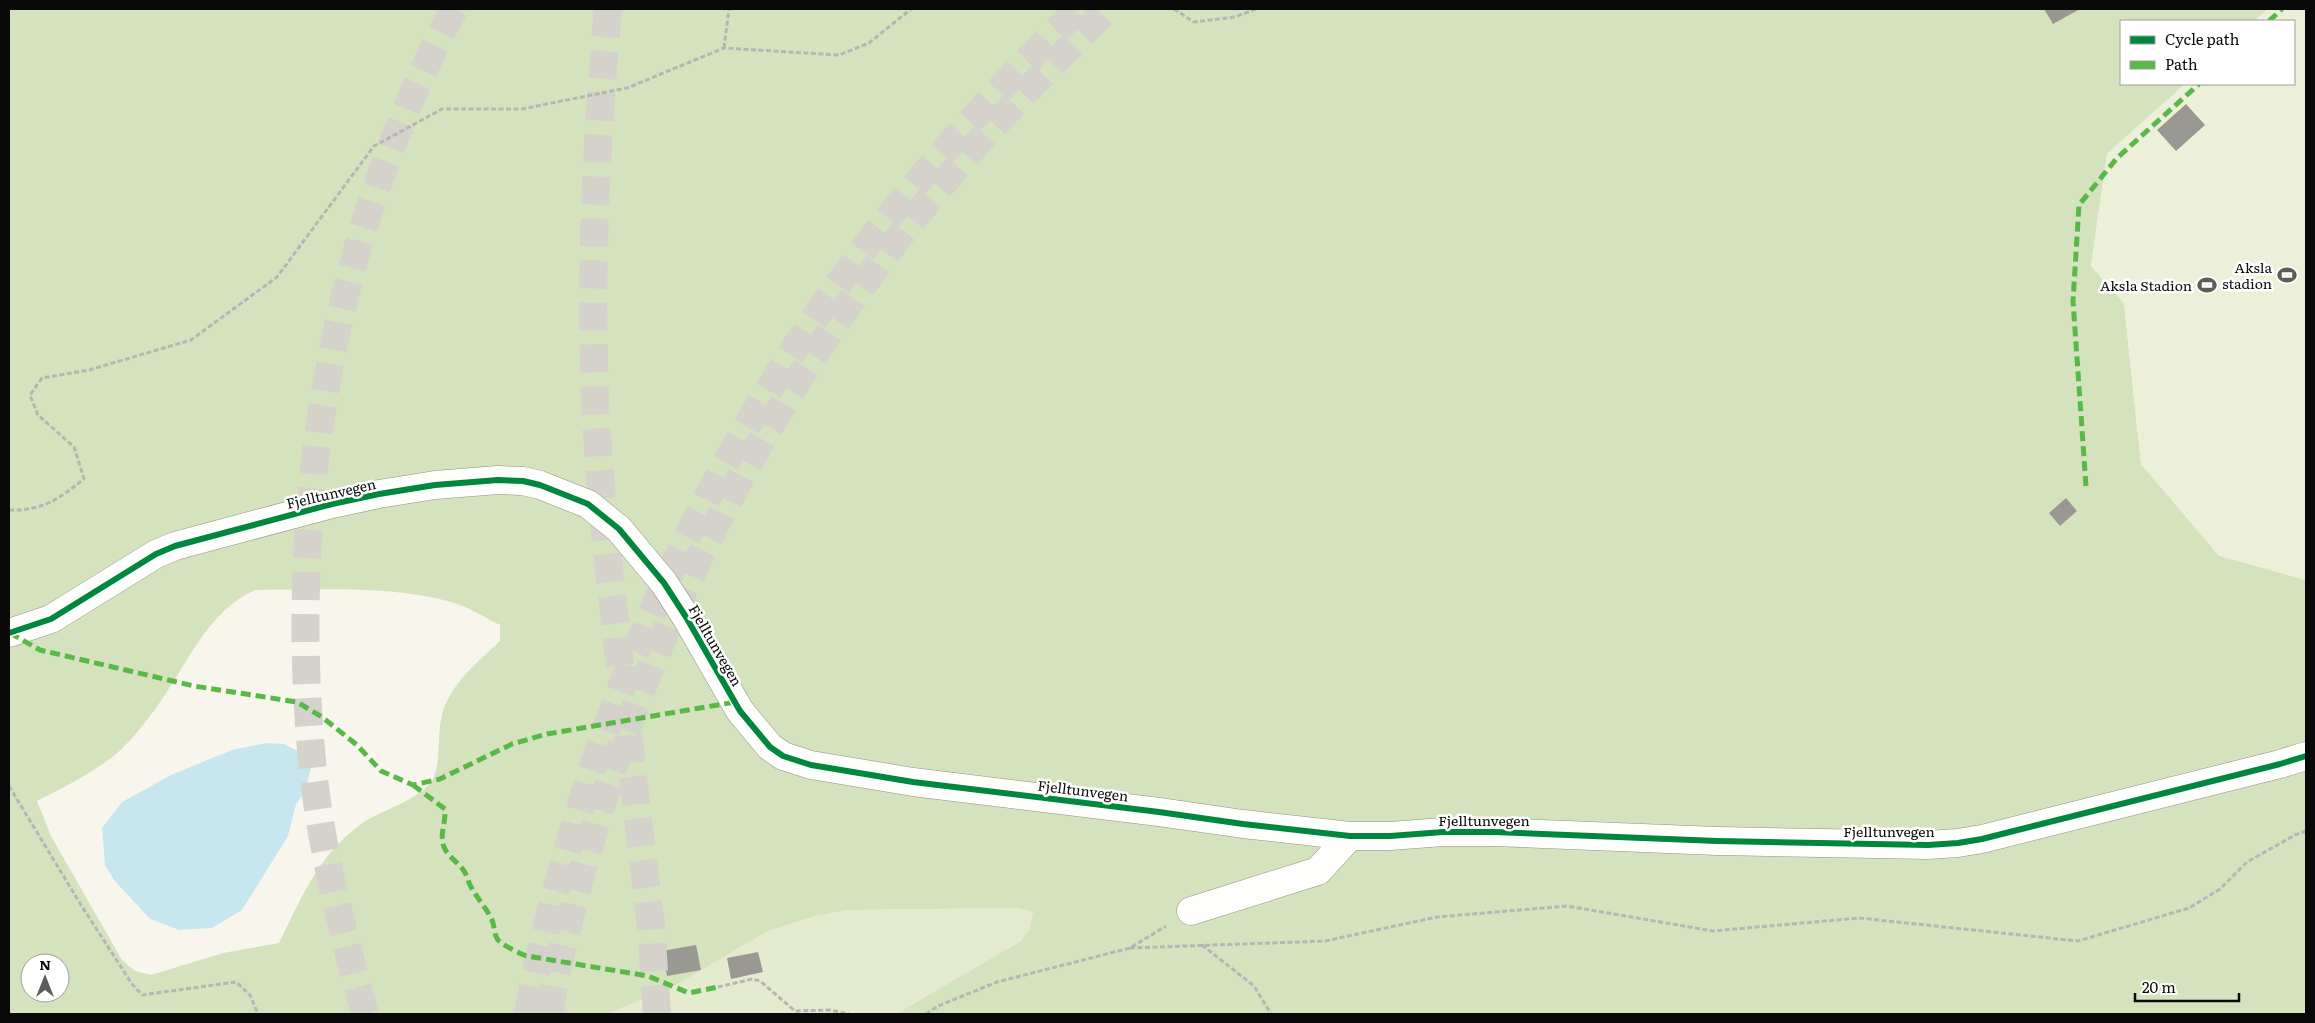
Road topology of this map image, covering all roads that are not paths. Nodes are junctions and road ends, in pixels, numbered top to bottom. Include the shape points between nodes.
1 (9, 633) edge
2 (2306, 756) edge
3 (1350, 836) junction
4 (1191, 911) road end

1 - 3 street, Fjelltunvegen via 51,619 156,554 193,540 379,494 435,485 523,481 588,504 619,529 686,616 740,711 760,737 783,756 811,765 913,782
2 - 3 street, Fjelltunvegen via 1958,843 1727,841 1521,832
3 - 4 street via 1318,871

